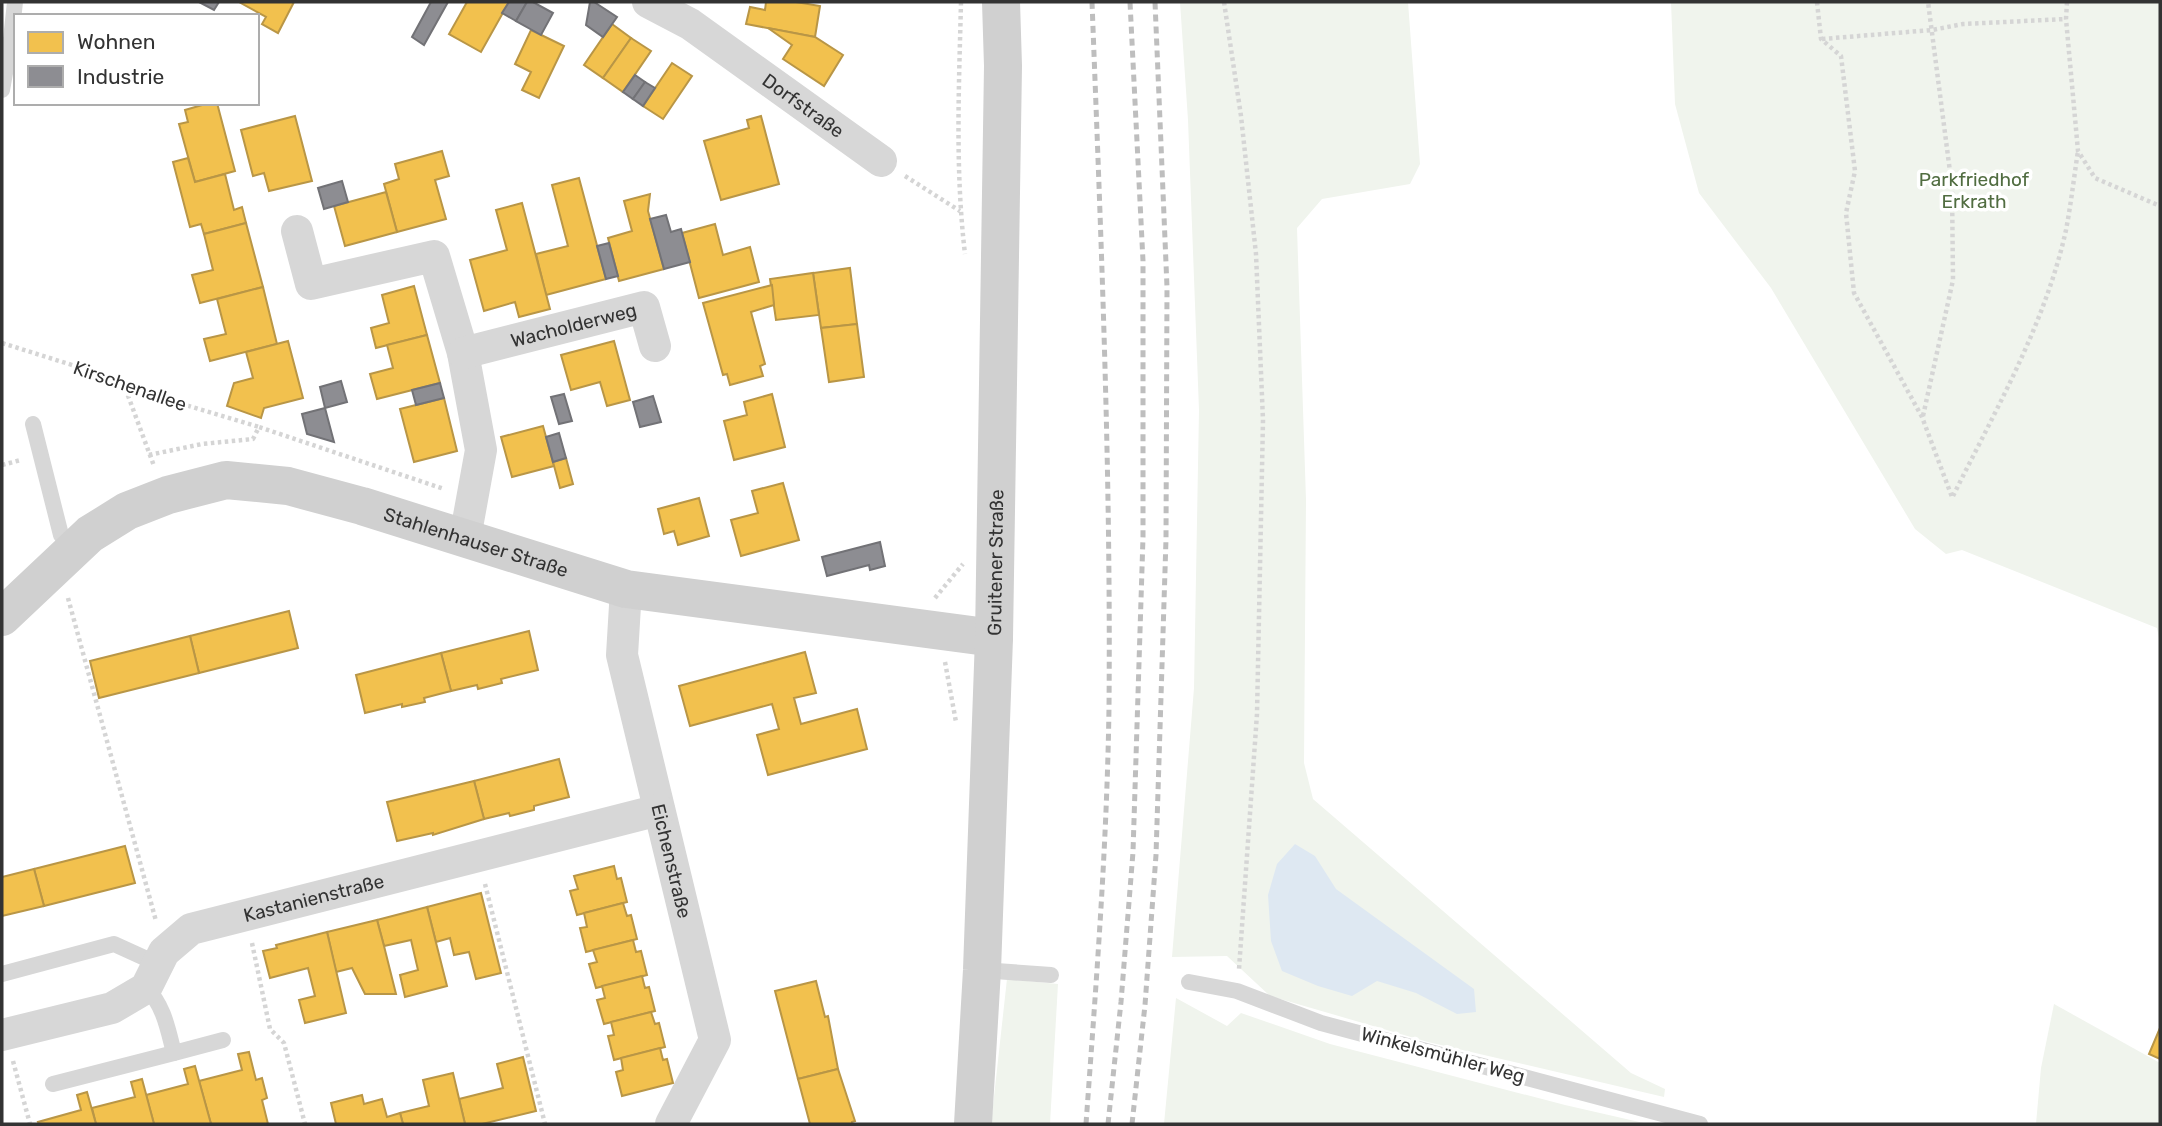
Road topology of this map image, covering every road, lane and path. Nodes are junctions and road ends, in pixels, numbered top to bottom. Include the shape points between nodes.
1 (15, 2) edge
2 (648, 2) edge
3 (961, 2) edge
4 (1001, 2) edge
5 (1224, 2) edge
6 (1817, 2) edge
7 (1928, 2) edge
8 (2067, 2) edge
9 (693, 13) edge
10 (2066, 19) junction
11 (1932, 30) junction
12 (1821, 39) junction
13 (2, 90) edge
14 (2078, 151) junction
15 (881, 161) joint
16 (2160, 206) edge
17 (960, 211) junction
18 (297, 231) dead end
19 (966, 267) dead end
20 (2, 343) edge
21 (655, 346) dead end
22 (463, 353) junction
23 (123, 381) junction
24 (1922, 417) junction
25 (33, 424) dead end
26 (259, 427) dead end
27 (149, 455) dead end
28 (465, 538) junction
29 (970, 555) dead end
30 (62, 560) junction
31 (626, 589) junction
32 (2, 617) edge
33 (939, 633) junction
34 (994, 638) junction
35 (957, 725) dead end
36 (659, 810) junction
37 (478, 856) junction
38 (246, 914) junction
39 (156, 968) junction
40 (982, 970) junction
41 (2, 974) edge
42 (1051, 975) dead end
43 (1189, 982) dead end
44 (1237, 991) junction
45 (4, 1034) edge
46 (223, 1040) dead end
47 (174, 1053) junction
48 (52, 1084) dead end
49 (663, 1122) edge
50 (30, 1124) edge
51 (305, 1124) edge
52 (545, 1124) edge
53 (973, 1124) edge
54 (1700, 1124) edge

1 - 13 lane
2 - 9 street, Dorfstraße
3 - 17 path
4 - 34 main road, Gruitener Straße
5 - 44 path via 1256,254 1263,420 1257,714
6 - 12 path
7 - 11 path
8 - 10 path
9 - 15 street, Dorfstraße
10 - 11 path
10 - 14 path
11 - 12 path
11 - 24 path via 1952,187 1954,280
12 - 24 path via 1841,56 1855,171 1846,213 1854,293
14 - 16 path via 2095,178
14 - 24 path via 2066,231 2029,341 1952,497
15 - 17 path
17 - 19 path
18 - 22 street via 311,284 434,256
20 - 23 path, Kirschenallee
21 - 22 street, Wacholderweg via 644,307
22 - 28 street via 481,450
23 - 26 path, Kirschenallee
23 - 27 path
25 - 30 lane via 61,535
28 - 30 main road, Stahlenhauser Straße via 288,486 226,480 127,511 90,534
28 - 31 main road, Stahlenhauser Straße
29 - 33 path via 935,598
30 - 32 main road, Stahlenhauser Straße
30 - 39 path via 63,581
31 - 33 main road, Stahlenhauser Straße
31 - 36 street, Eichenstraße via 622,655
33 - 34 main road, Stahlenhauser Straße
33 - 35 path
34 - 40 main road, Gruitener Straße
36 - 37 street, Kastanienstraße
36 - 49 street, Eichenstraße via 715,1040
37 - 38 street, Kastanienstraße
37 - 52 path
38 - 39 street, Kastanienstraße via 191,929
38 - 51 path via 270,1029 284,1043
39 - 41 lane via 114,944
39 - 45 street, Kastanienstraße via 112,1008
39 - 47 lane via 156,998
40 - 42 lane
40 - 53 main road, Gruitener Straße
43 - 44 lane, Winkelsmühler Weg
44 - 54 lane, Winkelsmühler Weg via 1321,1023
45 - 50 path
46 - 47 lane
47 - 48 lane

